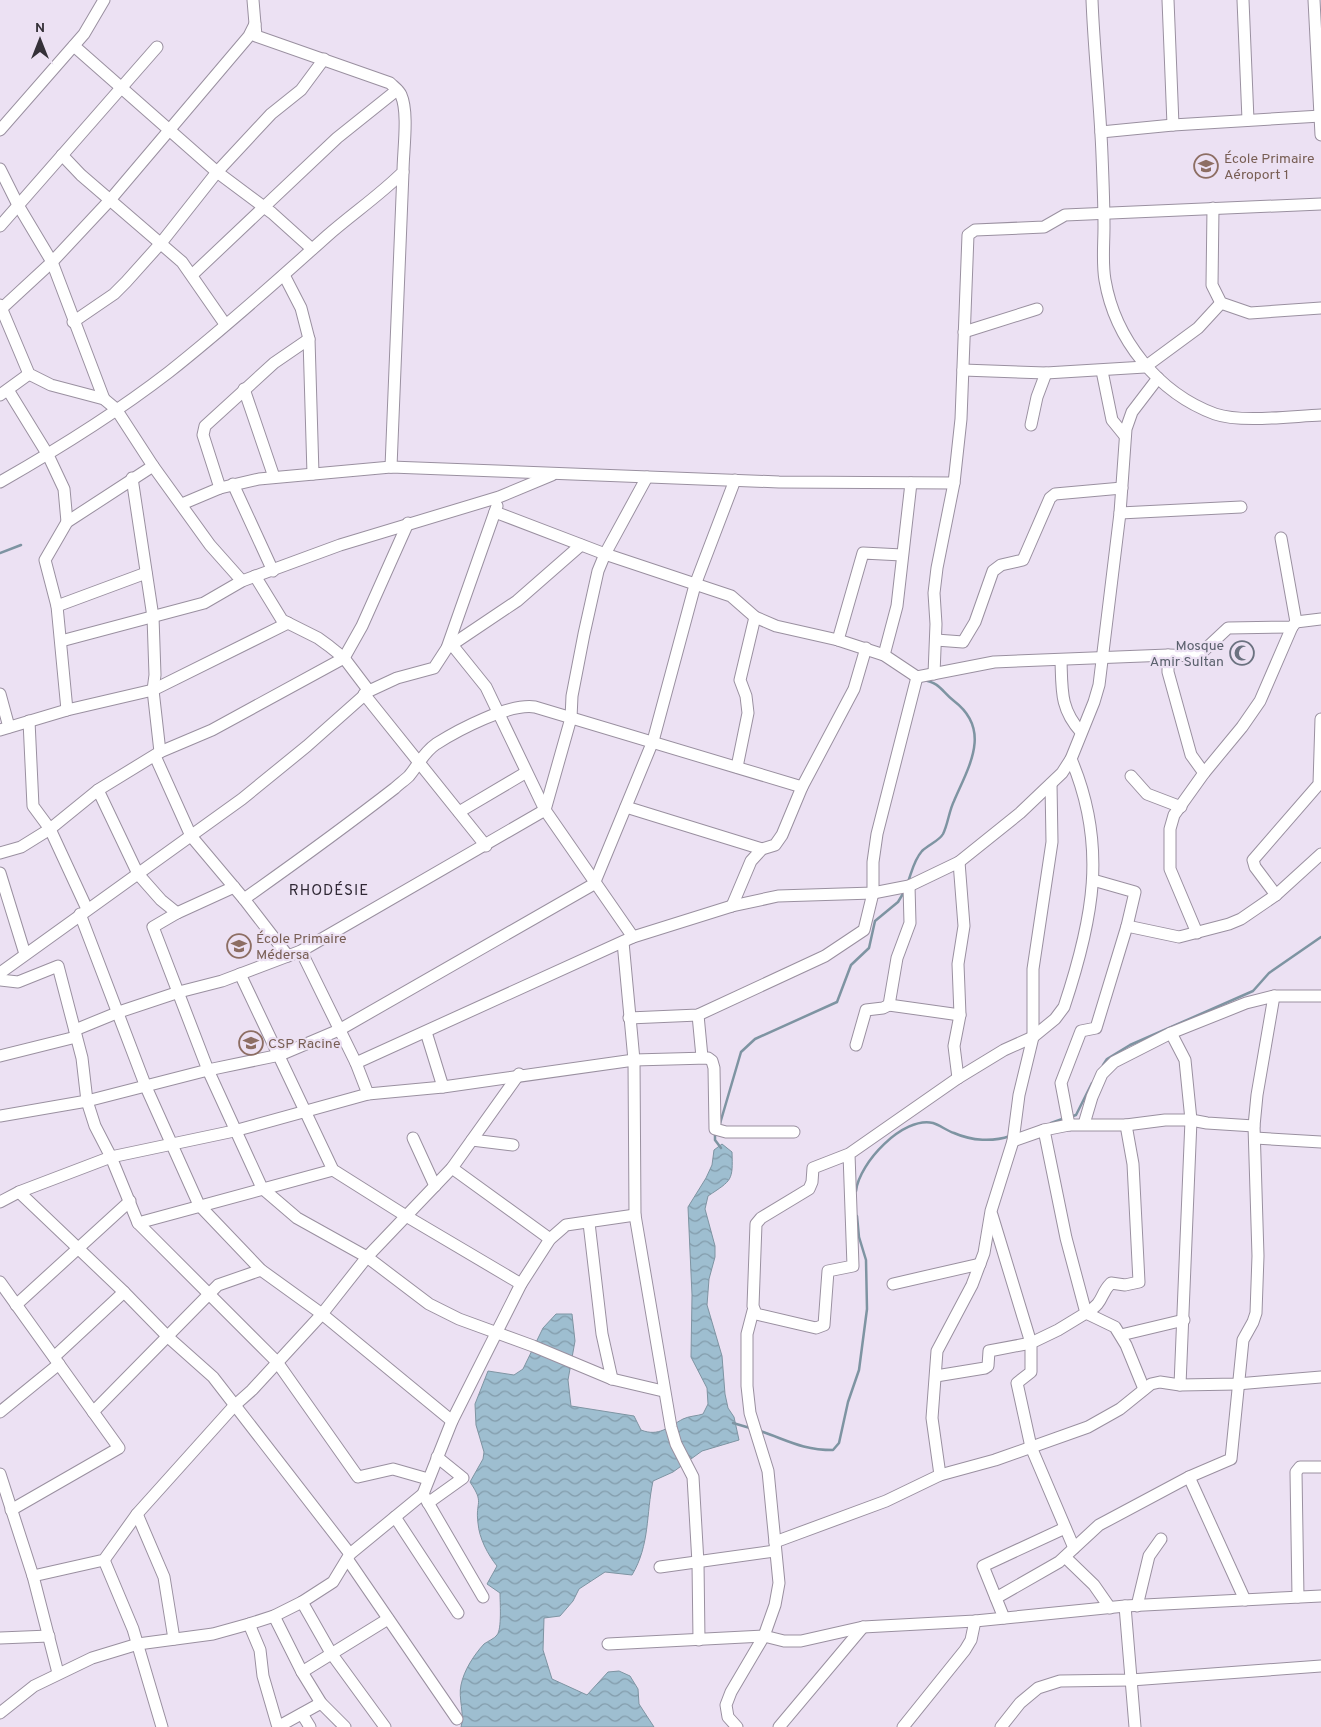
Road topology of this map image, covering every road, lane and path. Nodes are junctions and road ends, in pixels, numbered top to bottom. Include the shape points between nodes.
1 (104, 0) edge
2 (253, 0) edge
3 (1092, 0) edge
4 (1168, 0) edge
5 (1242, 0) edge
6 (1314, 0) edge
7 (255, 24) junction
8 (74, 46) junction
9 (157, 46) dead end
10 (324, 59) junction
11 (121, 88) junction
12 (397, 90) junction
13 (1321, 116) edge
14 (1248, 120) junction
15 (1173, 125) junction
16 (0, 130) edge
17 (170, 131) junction
18 (1101, 132) junction
19 (1321, 135) edge
20 (62, 155) junction
21 (0, 169) edge
22 (217, 172) junction
23 (403, 172) junction
24 (110, 200) junction
25 (1321, 204) edge
26 (18, 205) junction
27 (262, 207) junction
28 (1213, 208) junction
29 (1104, 213) junction
30 (0, 226) edge
31 (161, 243) junction
32 (312, 249) junction
33 (52, 262) junction
34 (192, 275) junction
35 (284, 275) junction
36 (1221, 303) junction
37 (1, 308) edge
38 (1321, 308) edge
39 (1037, 309) dead end
40 (74, 322) junction
41 (225, 324) junction
42 (964, 332) junction
43 (309, 339) junction
44 (1145, 367) junction
45 (963, 370) junction
46 (1102, 370) junction
47 (1046, 373) junction
48 (29, 374) junction
49 (1158, 378) junction
50 (244, 389) junction
51 (4, 393) edge
52 (104, 399) junction
53 (116, 409) junction
54 (1321, 415) edge
55 (1031, 425) dead end
56 (1125, 436) junction
57 (48, 455) junction
58 (153, 466) junction
59 (392, 467) junction
60 (556, 473) junction
61 (313, 474) junction
62 (647, 477) junction
63 (132, 478) junction
64 (274, 478) junction
65 (735, 480) junction
66 (0, 482) edge
67 (911, 483) junction
68 (954, 483) junction
69 (233, 484) junction
70 (220, 488) junction
71 (1122, 488) junction
72 (499, 497) junction
73 (182, 504) junction
74 (1240, 507) dead end
75 (495, 512) junction
76 (1120, 513) junction
77 (67, 522) junction
78 (408, 523) junction
79 (1281, 538) dead end
80 (580, 545) junction
81 (605, 554) junction
82 (902, 555) junction
83 (273, 571) junction
84 (146, 573) junction
85 (255, 576) junction
86 (242, 581) junction
87 (695, 586) junction
88 (57, 606) junction
89 (755, 616) junction
90 (153, 617) junction
91 (1321, 619) edge
92 (288, 624) junction
93 (1294, 625) junction
94 (838, 640) junction
95 (936, 640) junction
96 (61, 641) junction
97 (450, 647) junction
98 (866, 648) junction
99 (884, 655) junction
100 (1168, 655) junction
101 (344, 658) junction
102 (1101, 658) junction
103 (1061, 660) junction
104 (934, 674) junction
105 (917, 677) junction
106 (153, 690) junction
107 (367, 692) junction
108 (0, 694) edge
109 (67, 710) junction
110 (499, 712) junction
111 (571, 718) junction
112 (1321, 719) edge
113 (29, 721) junction
114 (4, 728) edge
115 (1081, 732) junction
116 (653, 741) junction
117 (157, 754) junction
118 (1071, 759) junction
119 (418, 762) junction
120 (738, 767) junction
121 (526, 773) junction
122 (1204, 773) junction
123 (1131, 776) dead end
124 (1051, 784) junction
125 (802, 787) junction
126 (98, 790) junction
127 (1181, 807) junction
128 (626, 808) junction
129 (545, 810) junction
130 (459, 812) junction
131 (50, 828) junction
132 (191, 836) junction
133 (486, 846) junction
134 (762, 849) junction
135 (0, 853) edge
136 (1321, 854) edge
137 (959, 862) junction
138 (0, 873) edge
139 (138, 874) junction
140 (1093, 880) junction
141 (594, 884) junction
142 (909, 886) junction
143 (234, 887) junction
144 (873, 893) junction
145 (1276, 895) junction
146 (244, 899) junction
147 (732, 906) junction
148 (84, 912) junction
149 (177, 913) junction
150 (1127, 926) junction
151 (1197, 932) junction
152 (628, 940) junction
153 (301, 951) junction
154 (25, 954) junction
155 (288, 956) junction
156 (0, 972) edge
157 (240, 974) junction
158 (0, 980) edge
159 (178, 992) junction
160 (1274, 996) junction
161 (1321, 996) edge
162 (889, 1005) junction
163 (118, 1012) junction
164 (698, 1015) junction
165 (960, 1015) junction
166 (629, 1018) junction
167 (339, 1030) junction
168 (426, 1032) junction
169 (1170, 1033) junction
170 (75, 1034) junction
171 (1034, 1037) junction
172 (856, 1045) dead end
173 (280, 1055) junction
174 (0, 1056) edge
175 (702, 1057) junction
176 (634, 1060) junction
177 (356, 1064) junction
178 (208, 1070) junction
179 (520, 1074) junction
180 (958, 1078) junction
181 (146, 1087) junction
182 (443, 1087) junction
183 (368, 1094) junction
184 (87, 1101) junction
185 (304, 1112) junction
186 (0, 1116) edge
187 (1191, 1120) junction
188 (1084, 1124) junction
189 (1069, 1125) junction
190 (1126, 1125) junction
191 (1254, 1126) junction
192 (234, 1130) junction
193 (1044, 1130) junction
194 (794, 1132) dead end
195 (413, 1138) dead end
196 (1255, 1138) junction
197 (472, 1140) junction
198 (1013, 1141) junction
199 (1321, 1142) edge
200 (172, 1144) junction
201 (512, 1145) dead end
202 (849, 1154) junction
203 (111, 1157) junction
204 (452, 1168) junction
205 (333, 1170) junction
206 (436, 1186) junction
207 (262, 1188) junction
208 (19, 1192) junction
209 (130, 1201) junction
210 (0, 1202) edge
211 (199, 1205) junction
212 (991, 1211) junction
213 (635, 1215) junction
214 (406, 1216) junction
215 (138, 1223) junction
216 (589, 1223) junction
217 (550, 1238) junction
218 (79, 1248) junction
219 (367, 1257) junction
220 (980, 1264) junction
221 (261, 1270) junction
222 (0, 1282) edge
223 (521, 1284) junction
224 (893, 1284) dead end
225 (124, 1292) junction
226 (210, 1294) junction
227 (16, 1305) junction
228 (753, 1311) junction
229 (1086, 1313) junction
230 (322, 1314) junction
231 (1184, 1320) junction
232 (498, 1334) junction
233 (1121, 1335) junction
234 (168, 1337) junction
235 (1031, 1342) junction
236 (56, 1361) junction
237 (277, 1362) junction
238 (936, 1376) junction
239 (1321, 1377) edge
240 (612, 1378) junction
241 (1237, 1384) junction
242 (1180, 1385) junction
243 (1144, 1389) junction
244 (663, 1392) junction
245 (234, 1406) junction
246 (0, 1412) edge
247 (93, 1412) junction
248 (452, 1421) junction
249 (1031, 1447) junction
250 (436, 1457) junction
251 (1321, 1467) edge
252 (0, 1474) edge
253 (940, 1475) junction
254 (1189, 1476) junction
255 (428, 1480) junction
256 (426, 1499) junction
257 (11, 1510) junction
258 (137, 1514) junction
259 (395, 1517) junction
260 (1066, 1528) junction
261 (1161, 1539) dead end
262 (775, 1547) junction
263 (1074, 1548) junction
264 (349, 1557) junction
265 (1066, 1557) junction
266 (104, 1560) junction
267 (698, 1563) junction
268 (660, 1567) dead end
269 (33, 1576) junction
270 (1321, 1596) edge
271 (483, 1597) dead end
272 (1298, 1597) junction
273 (996, 1598) junction
274 (1245, 1600) junction
275 (302, 1602) junction
276 (1131, 1606) junction
277 (1110, 1608) junction
278 (458, 1613) dead end
279 (274, 1616) junction
280 (1004, 1618) junction
281 (388, 1619) junction
282 (975, 1621) junction
283 (249, 1624) junction
284 (863, 1627) junction
285 (49, 1636) junction
286 (764, 1636) junction
287 (0, 1638) edge
288 (174, 1639) junction
289 (699, 1640) junction
290 (138, 1644) junction
291 (608, 1644) dead end
292 (330, 1653) junction
293 (1321, 1666) edge
294 (302, 1672) junction
295 (58, 1673) junction
296 (1131, 1680) junction
297 (19, 1697) junction
298 (0, 1699) edge
299 (321, 1702) junction
300 (0, 1713) edge
301 (302, 1714) junction
302 (457, 1719) dead end
303 (162, 1727) edge
304 (310, 1727) edge
305 (345, 1727) edge
306 (385, 1727) edge
307 (737, 1727) edge
308 (779, 1727) edge
309 (903, 1727) edge
310 (1001, 1727) edge
311 (1135, 1727) edge

1 - 8 street
2 - 7 street
3 - 18 street
4 - 15 street
5 - 14 street
6 - 13 street
7 - 10 street via 256,36
7 - 17 street via 249,36
8 - 11 street
8 - 16 street
9 - 11 street
10 - 12 street via 390,83
10 - 22 street via 300,90 270,114
11 - 17 street
11 - 20 street
12 - 23 street via 404,102
12 - 27 street via 337,138
13 - 14 street
13 - 19 street
14 - 15 street
15 - 18 street
17 - 22 street
17 - 24 street
18 - 29 street
20 - 24 street
20 - 26 street
21 - 26 street
22 - 27 street
22 - 31 street
23 - 32 street
23 - 59 street
24 - 31 street
24 - 33 street
25 - 28 street
26 - 30 street
26 - 33 street
27 - 32 street
27 - 34 street
28 - 29 street
28 - 36 street via 1212,285
29 - 42 street via 1065,215 1044,227 972,232 967,242
29 - 44 street via 1105,278 1110,304
31 - 34 street
31 - 40 street via 114,294
32 - 35 street
33 - 37 street
33 - 40 street
34 - 41 street
35 - 41 street
35 - 43 street via 301,308
36 - 38 street via 1250,313
36 - 44 street via 1198,328
37 - 48 street
39 - 42 street
40 - 52 street
41 - 53 street via 168,372
42 - 45 street
43 - 50 street via 278,359
43 - 61 street
44 - 46 street
44 - 49 street
45 - 47 street
45 - 68 street
46 - 47 street
46 - 56 street via 1112,420
47 - 55 street
48 - 51 street
48 - 52 street via 51,386
49 - 54 street via 1195,404 1234,418
49 - 56 street via 1132,412
50 - 64 street
50 - 70 street via 204,429 203,435
51 - 57 street
52 - 53 street
53 - 57 street
53 - 58 street
56 - 71 street
57 - 66 street
57 - 77 street via 64,490
58 - 63 street
58 - 73 street
59 - 60 street
59 - 61 street
60 - 62 street
60 - 72 street
61 - 64 street
62 - 65 street
62 - 81 street
63 - 77 street
63 - 84 street
64 - 69 street
65 - 67 street
65 - 87 street
67 - 68 street
67 - 82 street
68 - 95 street via 936,568
69 - 70 street
69 - 83 street
70 - 73 street
71 - 76 street
71 - 95 street via 1055,494 1050,498 1023,560 1001,565 993,571 975,622 963,642
72 - 75 street
72 - 78 street
73 - 86 street via 210,545
74 - 76 street
75 - 80 street
75 - 97 street
76 - 102 street
77 - 88 street via 45,560
78 - 83 street
78 - 101 street via 362,626
79 - 93 street
80 - 81 street
80 - 97 street via 517,601
81 - 87 street
81 - 111 street via 584,634
82 - 94 street via 863,553
82 - 99 street via 897,606
83 - 85 street
84 - 88 street
84 - 90 street
85 - 86 street
85 - 92 street via 275,611
86 - 90 street via 204,603
87 - 89 street via 730,596
87 - 116 street
88 - 96 street
89 - 94 street via 776,626
89 - 120 street via 740,680 748,713
90 - 96 street
90 - 106 street
91 - 93 street
92 - 101 street via 318,638
92 - 106 street
93 - 100 street via 1228,628 1198,656
93 - 122 street via 1260,700
94 - 98 street
95 - 104 street
96 - 109 street
97 - 107 street via 434,668 392,679
97 - 110 street via 482,680
98 - 99 street
98 - 125 street via 854,689
99 - 105 street
100 - 102 street
100 - 122 street via 1168,672 1191,755
101 - 107 street
101 - 117 street via 219,727
102 - 103 street
102 - 115 street via 1099,685
103 - 104 street via 994,662
103 - 115 street via 1064,707
104 - 105 street
105 - 144 street via 876,834
106 - 109 street
106 - 117 street
107 - 119 street
107 - 132 street via 278,770
108 - 114 street
109 - 113 street
110 - 111 street via 528,706
110 - 119 street via 438,743
110 - 121 street
111 - 116 street
111 - 129 street
112 - 145 street via 1319,784 1253,860
113 - 114 street
113 - 131 street via 33,806
115 - 118 street
116 - 120 street
116 - 128 street
117 - 126 street
117 - 132 street
118 - 124 street
118 - 140 street via 1088,806
119 - 130 street
119 - 146 street via 410,775 394,788
120 - 125 street
121 - 129 street
121 - 130 street
122 - 127 street
123 - 127 street via 1147,794
124 - 137 street
124 - 171 street via 1052,842 1034,969
125 - 134 street via 779,841
126 - 131 street
126 - 139 street
127 - 151 street via 1170,828 1168,857
128 - 134 street
128 - 141 street
129 - 133 street
129 - 141 street
130 - 133 street
131 - 135 street via 21,847
131 - 148 street
132 - 139 street
132 - 143 street
133 - 153 street
134 - 147 street via 749,864
136 - 145 street
137 - 142 street
137 - 165 street via 964,904 958,979
138 - 154 street
139 - 148 street
139 - 149 street
140 - 150 street via 1135,892
140 - 171 street via 1088,922 1064,1007
141 - 152 street
141 - 167 street
142 - 144 street
142 - 162 street via 910,923 894,968
143 - 146 street
143 - 149 street
144 - 147 street via 778,896
144 - 164 street via 867,925 860,935 825,956
145 - 151 street via 1241,919
146 - 155 street
147 - 152 street
148 - 154 street
148 - 163 street
149 - 159 street via 153,927
150 - 151 street via 1179,936
150 - 189 street via 1096,1028 1081,1031 1061,1083
152 - 166 street
152 - 168 street
153 - 155 street
153 - 167 street
154 - 156 street
155 - 157 street
157 - 159 street
157 - 173 street
158 - 170 street via 18,982 58,966
159 - 163 street
159 - 178 street
160 - 161 street
160 - 169 street via 1246,1003
160 - 191 street
162 - 165 street
162 - 172 street via 866,1010
163 - 170 street
163 - 181 street
164 - 166 street
164 - 175 street
165 - 180 street via 954,1046
166 - 176 street
167 - 173 street
167 - 177 street
168 - 177 street
168 - 182 street
169 - 187 street via 1185,1060
169 - 188 street via 1108,1067 1092,1097
170 - 174 street
170 - 184 street via 82,1058
171 - 180 street via 1004,1050
171 - 198 street via 1019,1095
173 - 178 street
173 - 185 street
175 - 176 street
175 - 194 street via 712,1061 715,1128 726,1132
176 - 179 street
176 - 213 street
177 - 183 street
178 - 181 street
178 - 192 street
179 - 182 street
179 - 197 street
180 - 202 street
181 - 184 street
181 - 200 street
182 - 183 street
183 - 185 street
184 - 186 street
184 - 203 street
185 - 192 street
185 - 205 street
187 - 190 street
187 - 191 street
187 - 231 street
188 - 189 street
188 - 190 street
189 - 193 street
190 - 229 street via 1132,1164 1139,1282 1111,1283 1098,1306
191 - 196 street
192 - 200 street
192 - 207 street
193 - 198 street
193 - 229 street via 1070,1256
195 - 206 street
196 - 199 street
196 - 241 street via 1256,1313 1243,1340
197 - 201 street
197 - 204 street
198 - 212 street
200 - 203 street
200 - 211 street
202 - 228 street via 814,1168 809,1189 756,1224
202 - 228 street via 853,1266 828,1271 824,1325 816,1328
203 - 208 street
203 - 209 street
204 - 206 street
204 - 217 street
205 - 207 street
205 - 214 street
206 - 214 street
207 - 211 street
207 - 219 street via 297,1218
208 - 210 street
208 - 218 street
209 - 215 street
209 - 218 street
211 - 215 street
211 - 221 street
212 - 220 street
212 - 235 street
213 - 216 street
213 - 244 street
214 - 219 street
214 - 223 street
215 - 226 street
216 - 217 street via 566,1225
216 - 240 street via 602,1334
217 - 223 street
218 - 225 street
218 - 227 street
219 - 230 street
219 - 232 street via 430,1304
220 - 224 street
220 - 238 street via 962,1306 939,1344
221 - 226 street via 218,1285
221 - 230 street
222 - 227 street
223 - 232 street
225 - 234 street
225 - 236 street
226 - 234 street
226 - 237 street
227 - 236 street
228 - 262 street via 747,1334 746,1386 750,1413 768,1470
229 - 233 street via 1115,1327
229 - 235 street
230 - 237 street
230 - 248 street
231 - 233 street
231 - 242 street
232 - 240 street
232 - 248 street
233 - 243 street
234 - 245 street via 213,1377
234 - 247 street
235 - 238 street via 992,1350 985,1368
235 - 249 street via 1031,1372 1019,1380 1016,1387
236 - 246 street
236 - 247 street
237 - 245 street
237 - 255 street via 358,1476 393,1470
238 - 253 street via 932,1418
239 - 241 street
240 - 244 street
241 - 242 street
241 - 254 street via 1231,1460
242 - 243 street via 1160,1382
243 - 249 street via 1120,1409 1088,1427
244 - 267 street via 676,1444 692,1477
245 - 258 street
245 - 264 street
247 - 257 street via 119,1448
248 - 250 street
249 - 253 street
249 - 260 street
250 - 255 street
250 - 256 street via 463,1478
251 - 272 street via 1300,1468 1296,1472
252 - 257 street
253 - 262 street
254 - 263 street via 1099,1525
254 - 274 street
255 - 256 street
256 - 259 street
256 - 271 street
257 - 269 street
258 - 266 street
258 - 288 street via 164,1577
259 - 264 street
259 - 278 street
260 - 263 street
260 - 273 street via 983,1566
261 - 276 street via 1149,1556
262 - 267 street
262 - 286 street via 778,1594
263 - 265 street
264 - 275 street via 333,1582
264 - 281 street
265 - 273 street
265 - 277 street via 1094,1585
266 - 269 street
266 - 290 street
267 - 268 street
267 - 289 street
269 - 285 street
270 - 272 street
272 - 274 street
273 - 280 street
274 - 276 street
275 - 279 street
275 - 292 street
276 - 277 street
276 - 296 street
277 - 280 street
279 - 283 street
279 - 294 street
280 - 282 street
281 - 292 street
281 - 302 street
282 - 284 street
282 - 309 street via 966,1650
283 - 288 street via 213,1634
283 - 301 street via 260,1650 263,1676 277,1724
284 - 286 street via 801,1641
284 - 308 street
285 - 287 street
285 - 295 street
286 - 289 street
286 - 307 street via 726,1705 728,1717
288 - 290 street
289 - 291 street
290 - 295 street via 92,1658
290 - 303 street
292 - 294 street
292 - 306 street
293 - 296 street
294 - 299 street
295 - 297 street
296 - 310 street via 1060,1682 1038,1688 1020,1703
296 - 311 street
297 - 298 street
297 - 300 street
299 - 301 street
299 - 305 street
301 - 304 street

